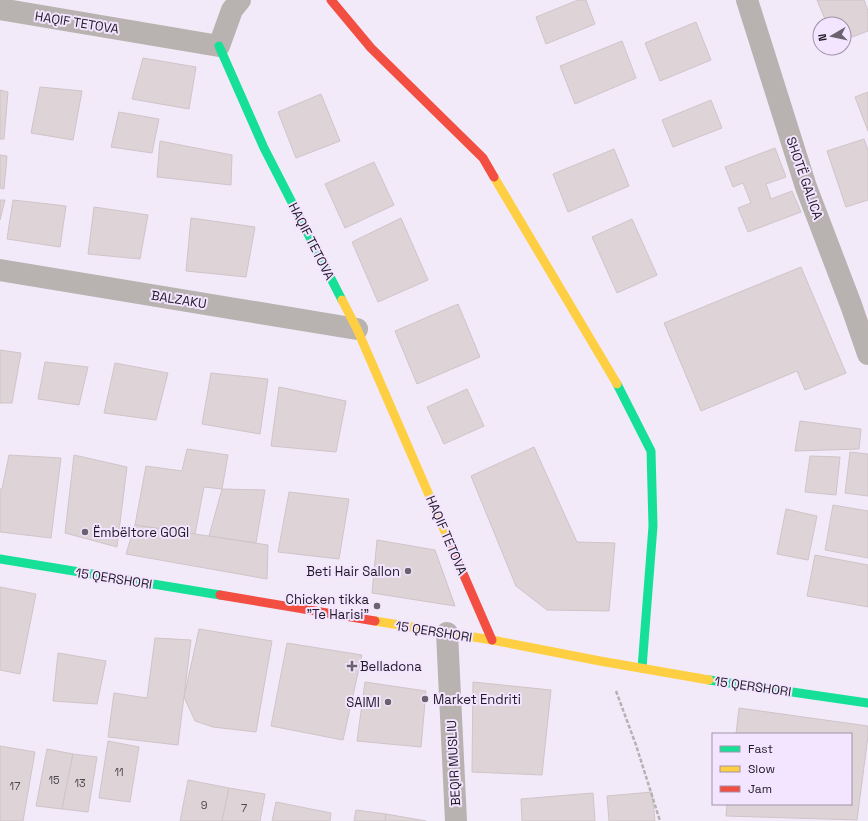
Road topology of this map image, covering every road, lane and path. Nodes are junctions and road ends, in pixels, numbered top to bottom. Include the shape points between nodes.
1 (331, 0) edge
2 (747, 0) edge
3 (237, 1) edge
4 (0, 9) edge
5 (219, 46) junction
6 (0, 270) edge
7 (357, 328) junction
8 (868, 354) edge
9 (0, 559) edge
10 (447, 633) junction
11 (492, 640) junction
12 (618, 664) junction
13 (642, 668) junction
14 (868, 703) edge
15 (456, 821) edge
16 (660, 821) edge

1 - 13 street via 371,48 483,158 614,377 651,451 653,526
2 - 8 street, SHOTË GALICA via 806,187 852,305
3 - 5 street
4 - 5 street, HAQIF TETOVA
5 - 7 street, HAQIF TETOVA via 264,148
6 - 7 street, BALZAKU
7 - 11 street, HAQIF TETOVA
9 - 10 street, 15 QERSHORI
10 - 11 street, 15 QERSHORI
10 - 15 street, BEQIR MUSLIU
11 - 12 street, 15 QERSHORI
12 - 13 street, 15 QERSHORI
12 - 16 path via 615,690
13 - 14 street, 15 QERSHORI

